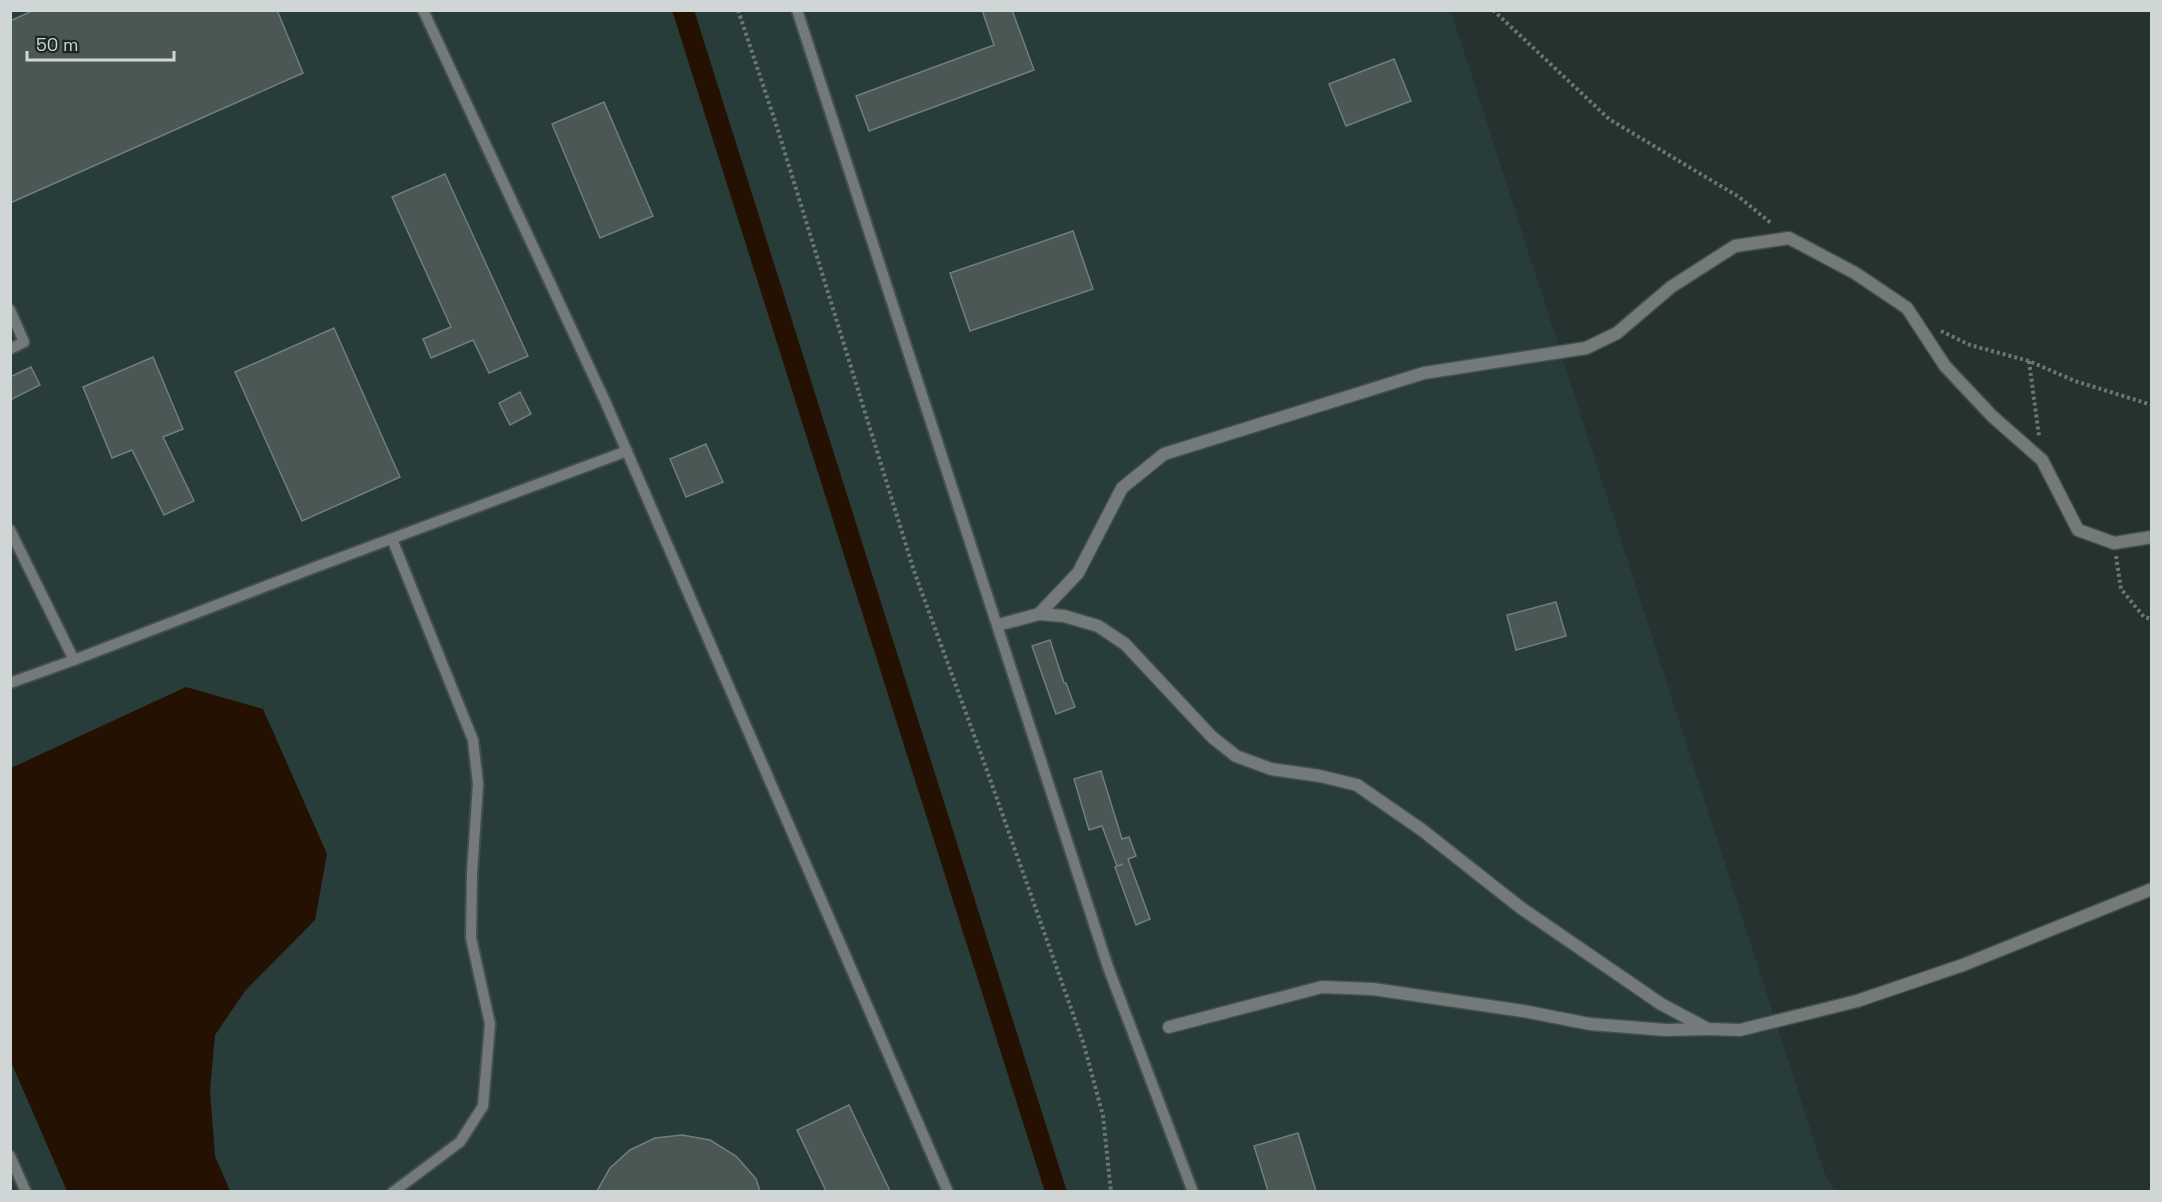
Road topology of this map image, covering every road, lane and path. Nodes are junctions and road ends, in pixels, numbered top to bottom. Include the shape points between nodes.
1 (423, 10) edge
2 (738, 10) edge
3 (797, 10) edge
4 (1493, 10) edge
5 (1789, 238) junction
6 (10, 310) edge
7 (1913, 317) junction
8 (10, 349) edge
9 (2029, 361) junction
10 (2151, 405) edge
11 (627, 451) junction
12 (2042, 460) junction
13 (10, 530) edge
14 (2151, 537) edge
15 (392, 539) junction
16 (2114, 543) junction
17 (1039, 614) junction
18 (2151, 620) edge
19 (998, 625) junction
20 (74, 660) junction
21 (10, 682) edge
22 (2151, 889) edge
23 (1169, 1028) dead end
24 (1708, 1029) junction
25 (10, 1156) edge
26 (26, 1191) edge
27 (393, 1191) edge
28 (948, 1191) edge
29 (1111, 1191) edge
30 (1193, 1191) edge

1 - 11 lane
2 - 29 path via 914,571 1084,1045 1103,1116
3 - 19 lane
4 - 5 path via 1609,119 1739,197
5 - 7 street via 1855,273 1907,308
5 - 17 street via 1735,246 1671,287 1617,333 1586,348 1424,373 1164,454 1122,488 1078,573
6 - 8 lane via 24,342
7 - 9 path via 1970,345
7 - 12 street via 1945,366 1992,416
9 - 10 path via 2075,381
9 - 12 path
11 - 15 lane
11 - 28 lane
12 - 16 street via 2078,530
13 - 20 lane
14 - 16 street
15 - 20 lane
15 - 27 lane via 473,740 478,784 471,938 490,1024 483,1106 460,1142
16 - 18 path via 2121,589
17 - 19 street
17 - 24 street via 1064,616 1098,626 1125,644 1212,737 1236,756 1271,769 1357,785 1521,908 1661,1004
19 - 30 lane via 1108,967
20 - 21 lane
22 - 24 street via 1963,965 1857,1001 1740,1030
23 - 24 street via 1322,987 1373,989 1590,1024
25 - 26 lane

